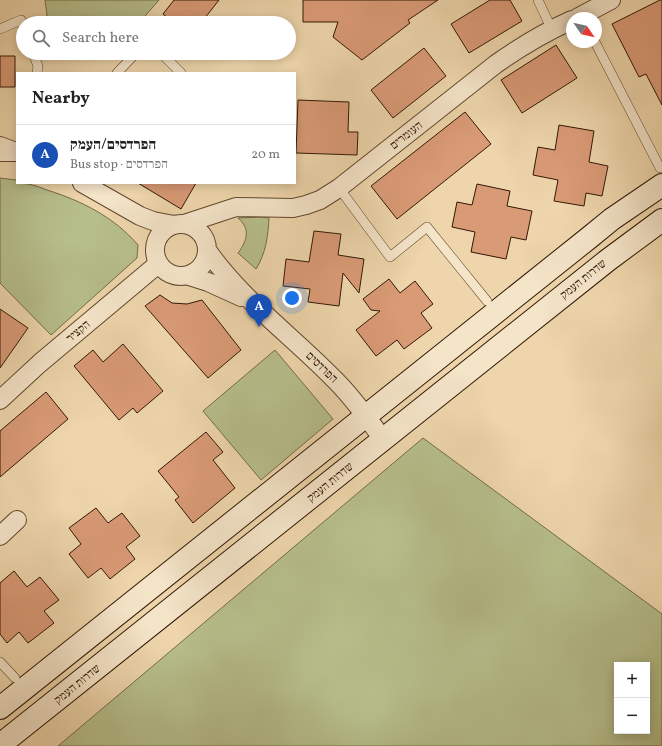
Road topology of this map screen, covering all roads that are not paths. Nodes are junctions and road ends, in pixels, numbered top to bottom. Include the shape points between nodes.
1 (538, 0) edge
2 (611, 0) edge
3 (589, 12) edge
4 (16, 22) edge
5 (566, 24) edge
6 (0, 29) edge
7 (552, 30) junction
8 (598, 48) edge
9 (36, 60) edge
10 (129, 60) edge
11 (168, 60) edge
12 (37, 72) edge
13 (118, 72) edge
14 (180, 72) edge
15 (661, 177) edge
16 (86, 184) edge
17 (102, 188) edge
18 (339, 188) junction
19 (123, 207) junction
20 (226, 209) junction
21 (662, 220) edge
22 (179, 224) junction
23 (206, 246) junction
24 (156, 257) junction
25 (189, 276) junction
26 (487, 301) dead end
27 (253, 303) junction
28 (0, 400) edge
29 (365, 416) junction
30 (383, 439) junction
31 (17, 520) dead end
32 (0, 536) edge
33 (0, 662) edge
34 (15, 678) dead end
35 (0, 708) edge
36 (0, 745) edge

1 - 7 lane
2 - 3 street, העומרים
4 - 6 lane
5 - 7 street, העומרים
7 - 18 street, העומרים via 496,64
8 - 15 lane
9 - 12 lane
10 - 13 lane
11 - 14 lane
15 - 29 street via 590,237
16 - 17 street
17 - 19 street
18 - 20 street, העומרים via 320,200 293,208
18 - 26 lane via 390,257 427,228
19 - 22 street via 153,221
19 - 24 street via 148,236
20 - 22 street, העומרים
20 - 23 street via 211,225
21 - 30 street, שדרות העמק
22 - 23 street via 197,230
22 - 24 street via 167,228 160,234 156,242
23 - 25 street via 206,258 202,266
23 - 27 street, הפרדסים via 223,272
24 - 25 street via 164,271 172,276
24 - 28 street, הקציר
25 - 27 street, הפרדסים
27 - 29 street, הפרדסים via 334,379
29 - 30 street, הפרדסים
29 - 35 street
30 - 36 street, שדרות העמק
31 - 32 street
33 - 34 lane

